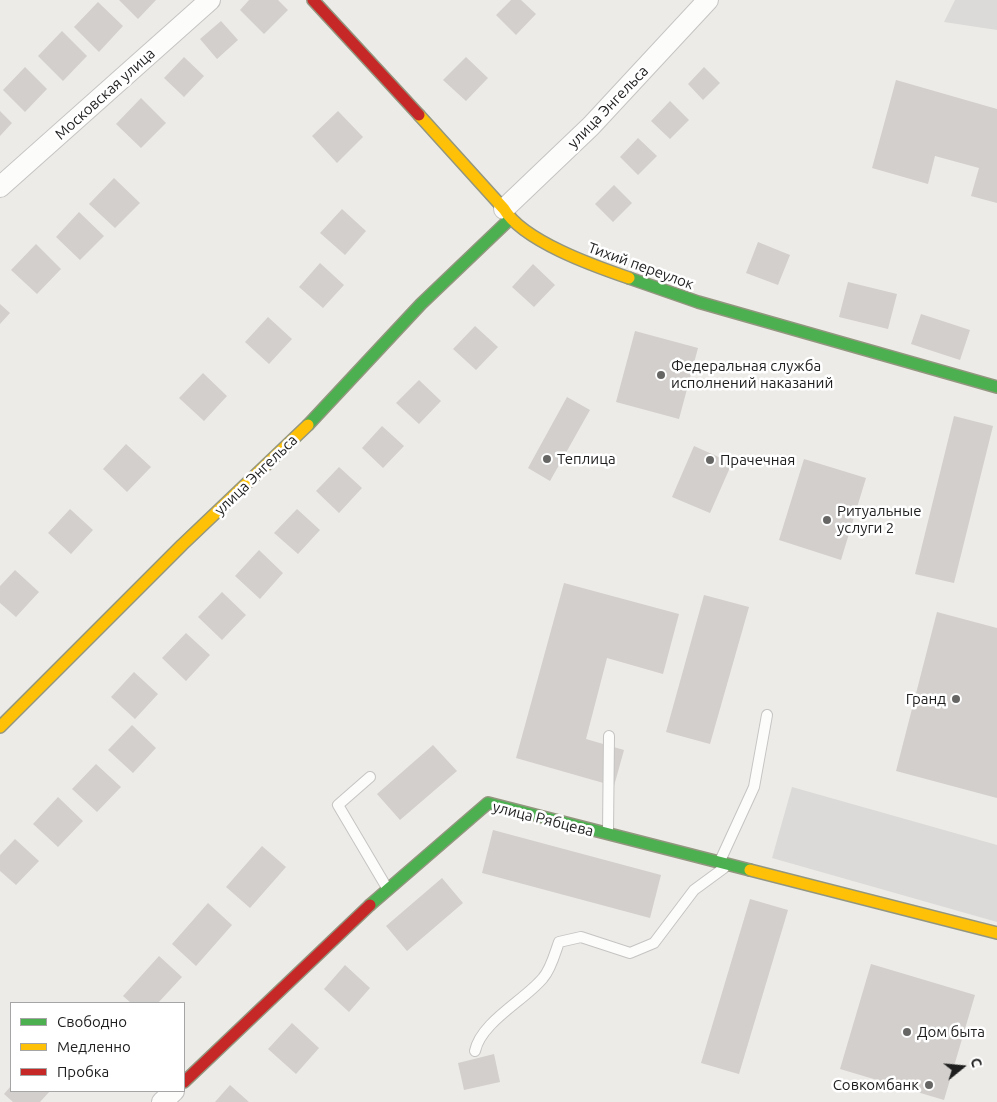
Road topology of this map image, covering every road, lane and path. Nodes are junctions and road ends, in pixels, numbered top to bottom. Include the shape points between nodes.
1 (210, 0) edge
2 (313, 0) edge
3 (708, 0) edge
4 (0, 187) edge
5 (507, 214) junction
6 (997, 387) edge
7 (767, 715) dead end
8 (0, 727) edge
9 (609, 736) dead end
10 (370, 777) dead end
11 (608, 835) junction
12 (725, 863) junction
13 (387, 889) junction
14 (997, 933) edge
15 (475, 1051) dead end
16 (185, 1081) edge
17 (173, 1092) edge
18 (162, 1102) edge

1 - 4 street, Московская улица
2 - 5 street, Тихий переулок
3 - 5 street, улица Энгельса
5 - 6 street, Тихий переулок via 584,263 698,302
5 - 8 street, улица Энгельса via 318,416 182,545
7 - 12 lane via 754,787
9 - 11 lane
10 - 13 lane via 338,805
11 - 12 street, улица Рябцева
11 - 13 street, улица Рябцева via 488,804
12 - 14 street, улица Рябцева
12 - 15 lane via 694,890 654,943 630,953 581,937 559,942 544,977 495,1021 477,1043
13 - 16 street, улица Рябцева
17 - 18 street

